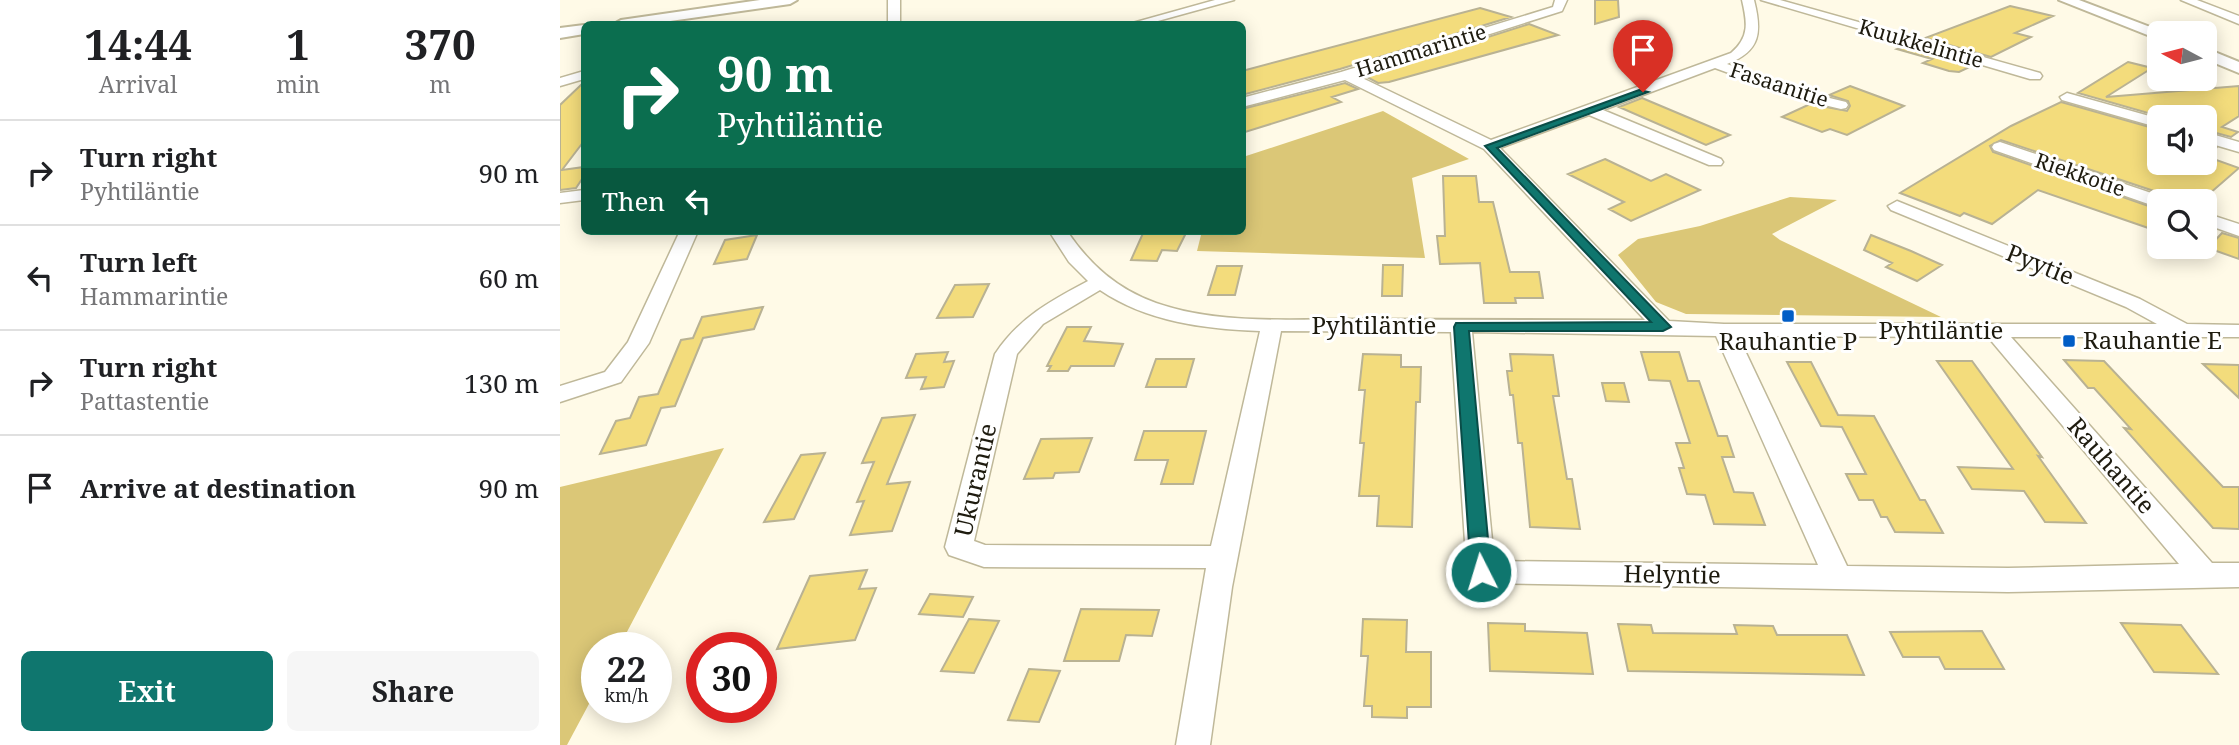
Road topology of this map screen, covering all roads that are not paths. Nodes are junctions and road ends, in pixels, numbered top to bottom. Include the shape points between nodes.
1 (790, 0) edge
2 (894, 0) edge
3 (1228, 0) edge
4 (1561, 0) edge
5 (1748, 0) edge
6 (1767, 0) edge
7 (2066, 0) edge
8 (2187, 0) edge
9 (2239, 20) edge
10 (642, 21) edge
11 (894, 21) edge
12 (1147, 21) edge
13 (581, 30) edge
14 (2147, 30) edge
15 (560, 33) edge
16 (2217, 59) edge
17 (1718, 65) junction
18 (2239, 68) edge
19 (1346, 75) junction
20 (581, 76) edge
21 (2035, 76) dead end
22 (560, 82) edge
23 (2067, 97) dead end
24 (1246, 102) edge
25 (1841, 105) dead end
26 (1593, 111) junction
27 (2147, 120) edge
28 (2217, 141) edge
29 (1490, 146) junction
30 (2000, 147) dead end
31 (2239, 147) edge
32 (1715, 162) dead end
33 (581, 195) edge
34 (560, 198) edge
35 (2147, 198) edge
36 (1897, 206) dead end
37 (2217, 222) edge
38 (2239, 230) edge
39 (688, 235) edge
40 (1060, 235) edge
41 (1099, 282) junction
42 (1272, 326) junction
43 (1461, 327) junction
44 (1663, 327) junction
45 (1724, 330) junction
46 (2182, 330) junction
47 (1994, 331) junction
48 (2239, 331) edge
49 (560, 394) edge
50 (1223, 557) junction
51 (2205, 575) junction
52 (2239, 575) edge
53 (1838, 577) junction
54 (1193, 745) edge

1 - 10 street
2 - 11 street
3 - 12 street
4 - 19 street, Hammarintie via 1558,9
5 - 17 street via 1754,35 1748,47
6 - 21 street, Kuukkelintie
7 - 14 street
8 - 9 street
13 - 15 street
16 - 18 street
17 - 25 street, Fasaanitie
17 - 26 street
19 - 24 street
19 - 29 street, Hammarintie
20 - 22 street
23 - 27 street
26 - 29 street
26 - 32 street
28 - 31 street
29 - 44 street, Hammarintie
30 - 35 street, Riekkotie
33 - 34 street
36 - 46 street, Pyytie via 2133,303
37 - 38 street
39 - 49 street via 638,343 613,377
40 - 41 street, Pyhtiläntie via 1072,257
41 - 42 street, Pyhtiläntie via 1163,312 1226,324
41 - 50 street, Ukurantie via 1035,318 1006,354 959,547 984,556
42 - 43 street, Pyhtiläntie
42 - 50 street
43 - 44 street, Pyhtiläntie
43 - 53 street, Helyntie via 1481,572
44 - 45 street, Pyhtiläntie
45 - 47 street, Pyhtiläntie
45 - 53 street
46 - 47 street, Pyhtiläntie
46 - 48 street, Pyhtiläntie
47 - 51 street, Rauhantie
50 - 54 street
51 - 52 street
51 - 53 street via 2008,580

